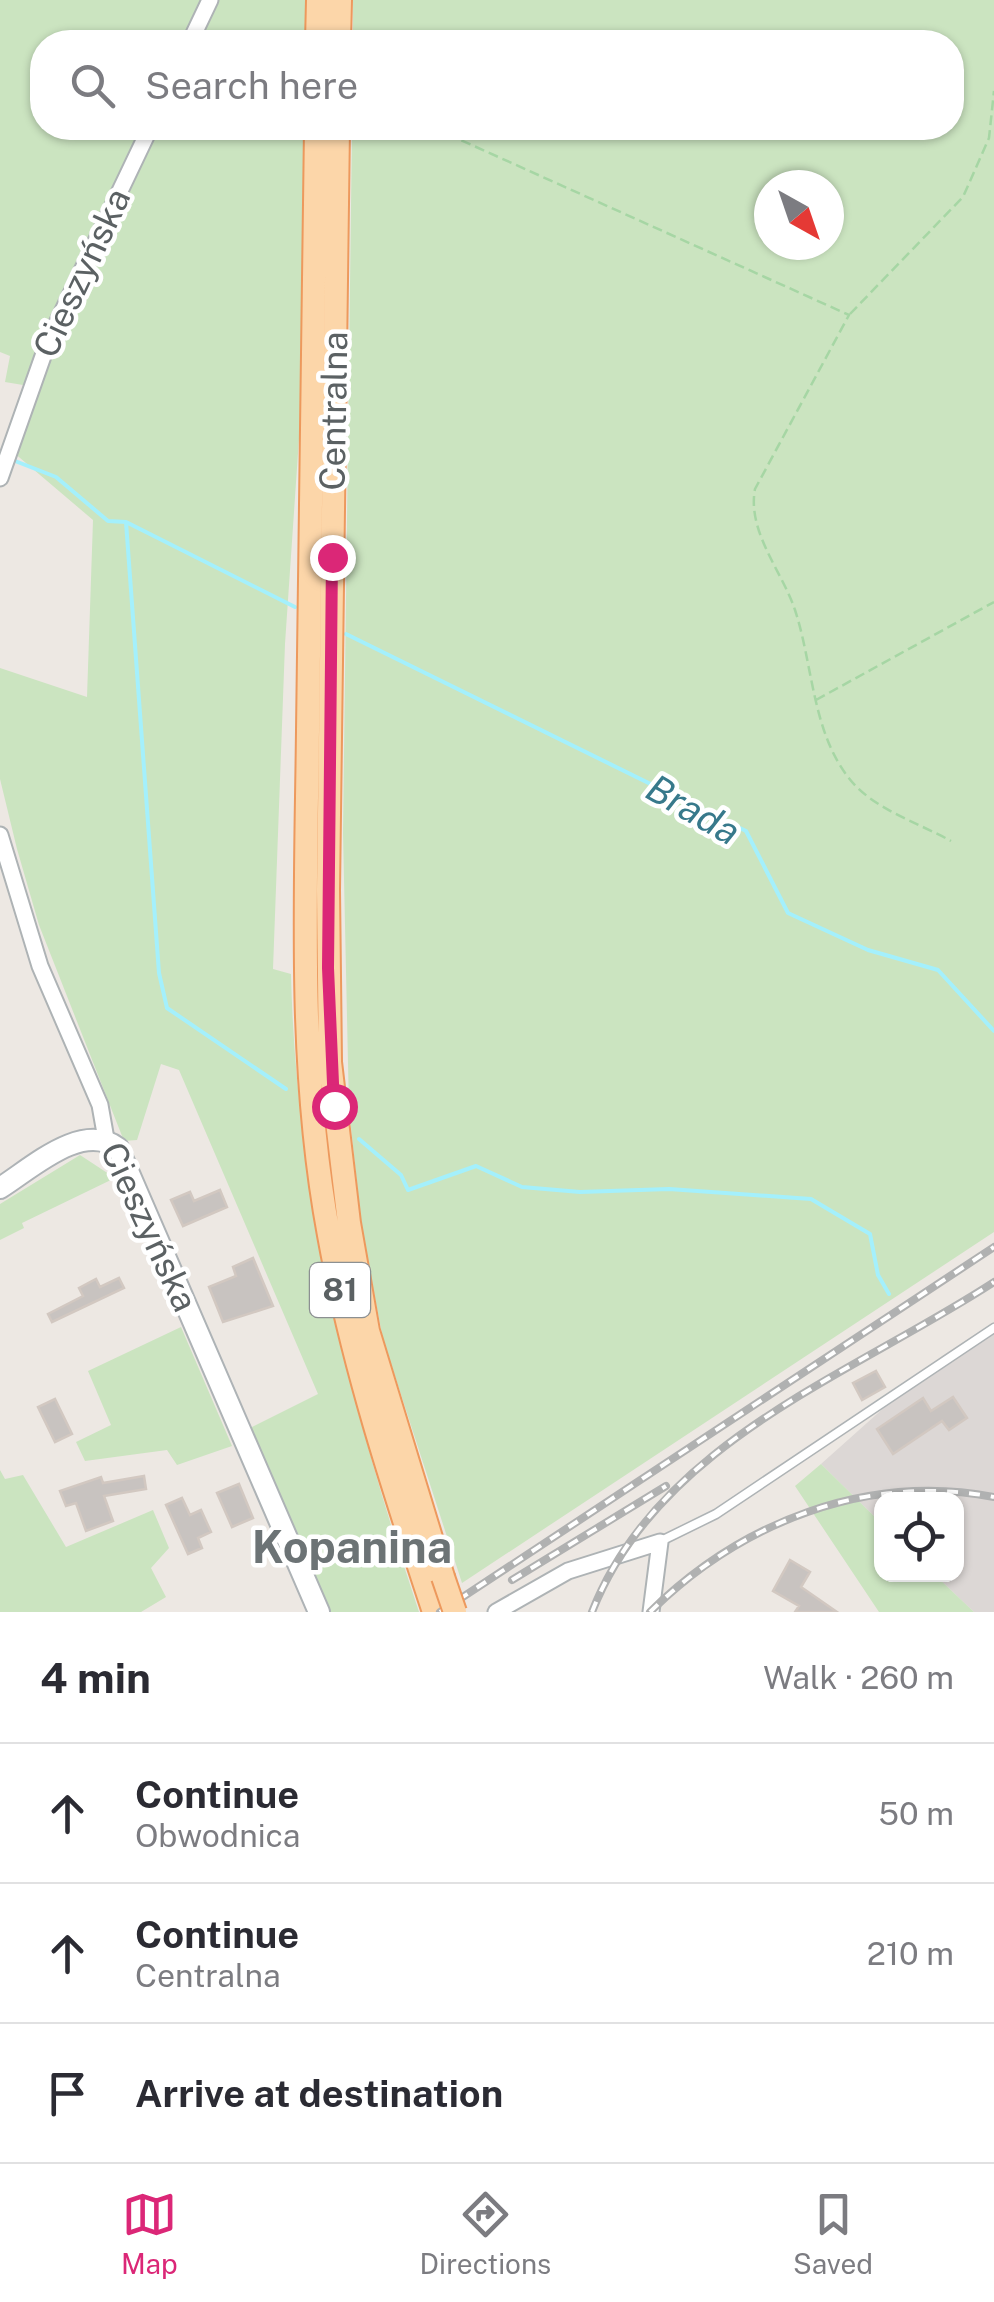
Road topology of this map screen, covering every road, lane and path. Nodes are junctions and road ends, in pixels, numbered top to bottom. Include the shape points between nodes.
1 (210, 0) edge
2 (318, 0) edge
3 (340, 0) edge
4 (196, 30) edge
5 (318, 30) edge
6 (340, 30) edge
7 (994, 91) edge
8 (144, 140) edge
9 (316, 140) edge
10 (338, 140) edge
11 (461, 140) edge
12 (849, 315) junction
13 (2, 473) edge
14 (994, 602) edge
15 (816, 700) junction
16 (0, 835) edge
17 (951, 841) dead end
18 (106, 1139) junction
19 (0, 1188) edge
20 (994, 1328) edge
21 (660, 1542) junction
22 (435, 1583) junction
23 (319, 1612) edge
24 (434, 1612) edge
25 (455, 1612) edge
26 (496, 1612) edge
27 (651, 1612) edge

1 - 4 street
2 - 5 main road
3 - 6 main road
7 - 12 path via 988,138 963,197
8 - 13 street, Cieszyńska via 48,342
9 - 22 main road, Centralna / 81 via 306,983 312,1096 328,1233 364,1389
10 - 22 main road, Centralna / 81 via 328,995 338,1135 368,1331
11 - 12 path
12 - 15 path via 752,504 795,610
14 - 15 path
15 - 17 path via 831,750 849,779 876,803
16 - 18 street, Cieszyńska via 40,966 100,1105
18 - 19 street via 83,1138
18 - 23 street, Cieszyńska via 123,1158
20 - 21 lane via 716,1514
21 - 26 street via 568,1570
21 - 27 street
22 - 24 main road, 81
22 - 25 main road, 81, bridge

